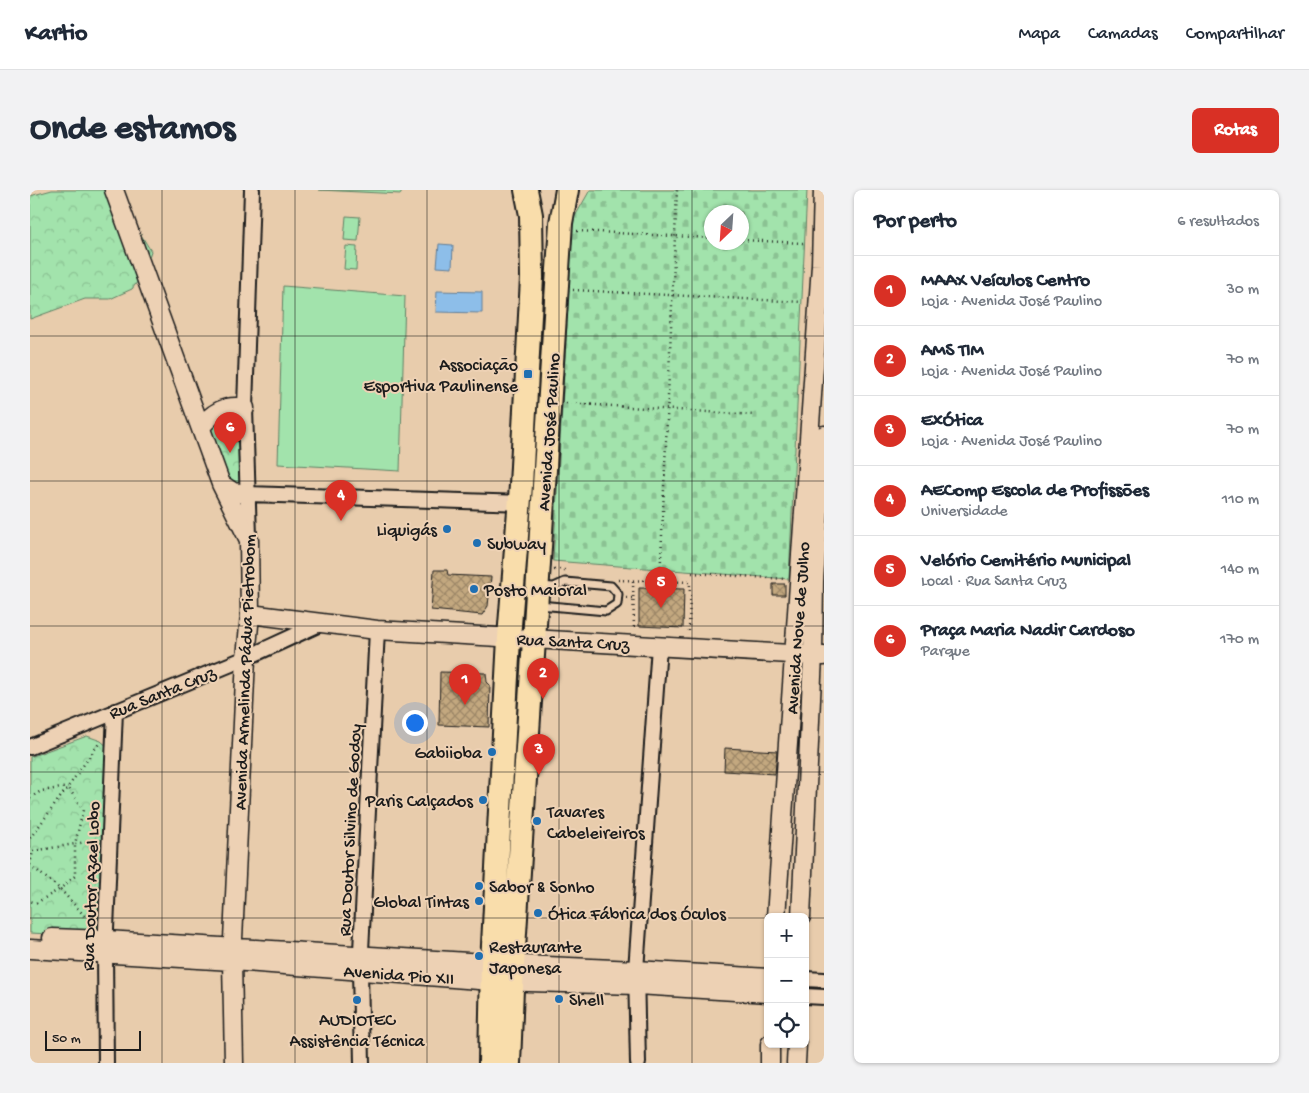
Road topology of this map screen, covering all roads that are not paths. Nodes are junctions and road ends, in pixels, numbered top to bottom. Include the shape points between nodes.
1 (114, 190) edge
2 (252, 190) edge
3 (526, 190) edge
4 (567, 190) edge
5 (823, 190) edge
6 (822, 265) edge
7 (820, 347) edge
8 (245, 408) junction
9 (201, 427) junction
10 (824, 435) edge
11 (221, 484) junction
12 (247, 494) junction
13 (520, 503) junction
14 (821, 534) edge
15 (249, 540) junction
16 (541, 587) junction
17 (250, 614) junction
18 (322, 624) junction
19 (378, 630) junction
20 (509, 638) junction
21 (534, 639) junction
22 (660, 646) junction
23 (795, 654) junction
24 (818, 656) edge
25 (246, 658) junction
26 (115, 711) junction
27 (30, 747) edge
28 (776, 913) edge
29 (801, 913) edge
30 (30, 938) edge
31 (106, 946) junction
32 (30, 949) edge
33 (233, 955) junction
34 (361, 963) junction
35 (502, 973) junction
36 (636, 977) junction
37 (764, 978) edge
38 (809, 979) edge
39 (824, 980) edge
40 (764, 993) edge
41 (809, 996) edge
42 (824, 997) edge
43 (770, 1048) edge
44 (796, 1048) edge
45 (106, 1063) edge
46 (234, 1063) edge
47 (362, 1063) edge
48 (490, 1063) edge
49 (509, 1063) edge
50 (638, 1063) edge
51 (770, 1063) edge
52 (796, 1063) edge

1 - 9 street
2 - 8 street, Avenida Armelinda Pádua Pietrobom
3 - 13 main road, Avenida José Paulino via 531,215 532,278
4 - 16 main road, Avenida José Paulino via 562,223
5 - 6 street, Avenida Nove de Julho
6 - 7 street, Avenida Nove de Julho
7 - 23 street, Avenida Nove de Julho
8 - 9 street via 220,409
8 - 12 street, Avenida Armelinda Pádua Pietrobom
9 - 11 street
10 - 14 street, Avenida Nove de Julho
11 - 12 street via 232,492
11 - 15 street
12 - 13 street
12 - 15 street, Avenida Armelinda Pádua Pietrobom
13 - 20 main road, Avenida José Paulino
14 - 24 street, Avenida Nove de Julho via 814,581
15 - 17 street, Avenida Armelinda Pádua Pietrobom
16 - 16 lane via 606,611 617,604 618,594 611,586 565,582 554,587
16 - 21 main road, Avenida José Paulino
17 - 18 street, Rua Santa Cruz
17 - 25 street, Avenida Armelinda Pádua Pietrobom
18 - 19 street, Rua Santa Cruz
18 - 25 street, Rua Santa Cruz
19 - 20 street, Rua Santa Cruz
19 - 34 street, Rua Doutor Silvino de Godoy
20 - 21 street, Rua Santa Cruz
20 - 35 main road, Avenida José Paulino
21 - 22 street, Rua Santa Cruz
21 - 35 main road, Avenida José Paulino
22 - 23 street, Rua Santa Cruz
22 - 36 street
23 - 24 street, Rua Santa Cruz
23 - 28 street, Avenida Nove de Julho
24 - 29 street, Avenida Nove de Julho
25 - 26 street, Rua Santa Cruz
25 - 33 street, Avenida Armelinda Pádua Pietrobom
26 - 27 street, Rua Santa Cruz
26 - 31 street, Rua Doutor Azael Lobo
30 - 31 street, Avenida Pio XII
31 - 32 street, Avenida Pio XII
31 - 33 street, Avenida Pio XII
31 - 45 street, Rua Doutor Azael Lobo
33 - 34 street, Avenida Pio XII
33 - 46 street, Avenida Armelinda Pádua Pietrobom
34 - 35 street, Avenida Pio XII
34 - 47 street, Rua Doutor Silvino de Godoy
35 - 36 street, Avenida Pio XII
35 - 48 main road, Avenida José Paulino
35 - 49 main road, Avenida José Paulino
36 - 37 street, Avenida Pio XII
36 - 40 street, Avenida Pio XII
36 - 50 street
38 - 39 street
41 - 42 street
43 - 51 street
44 - 52 street

